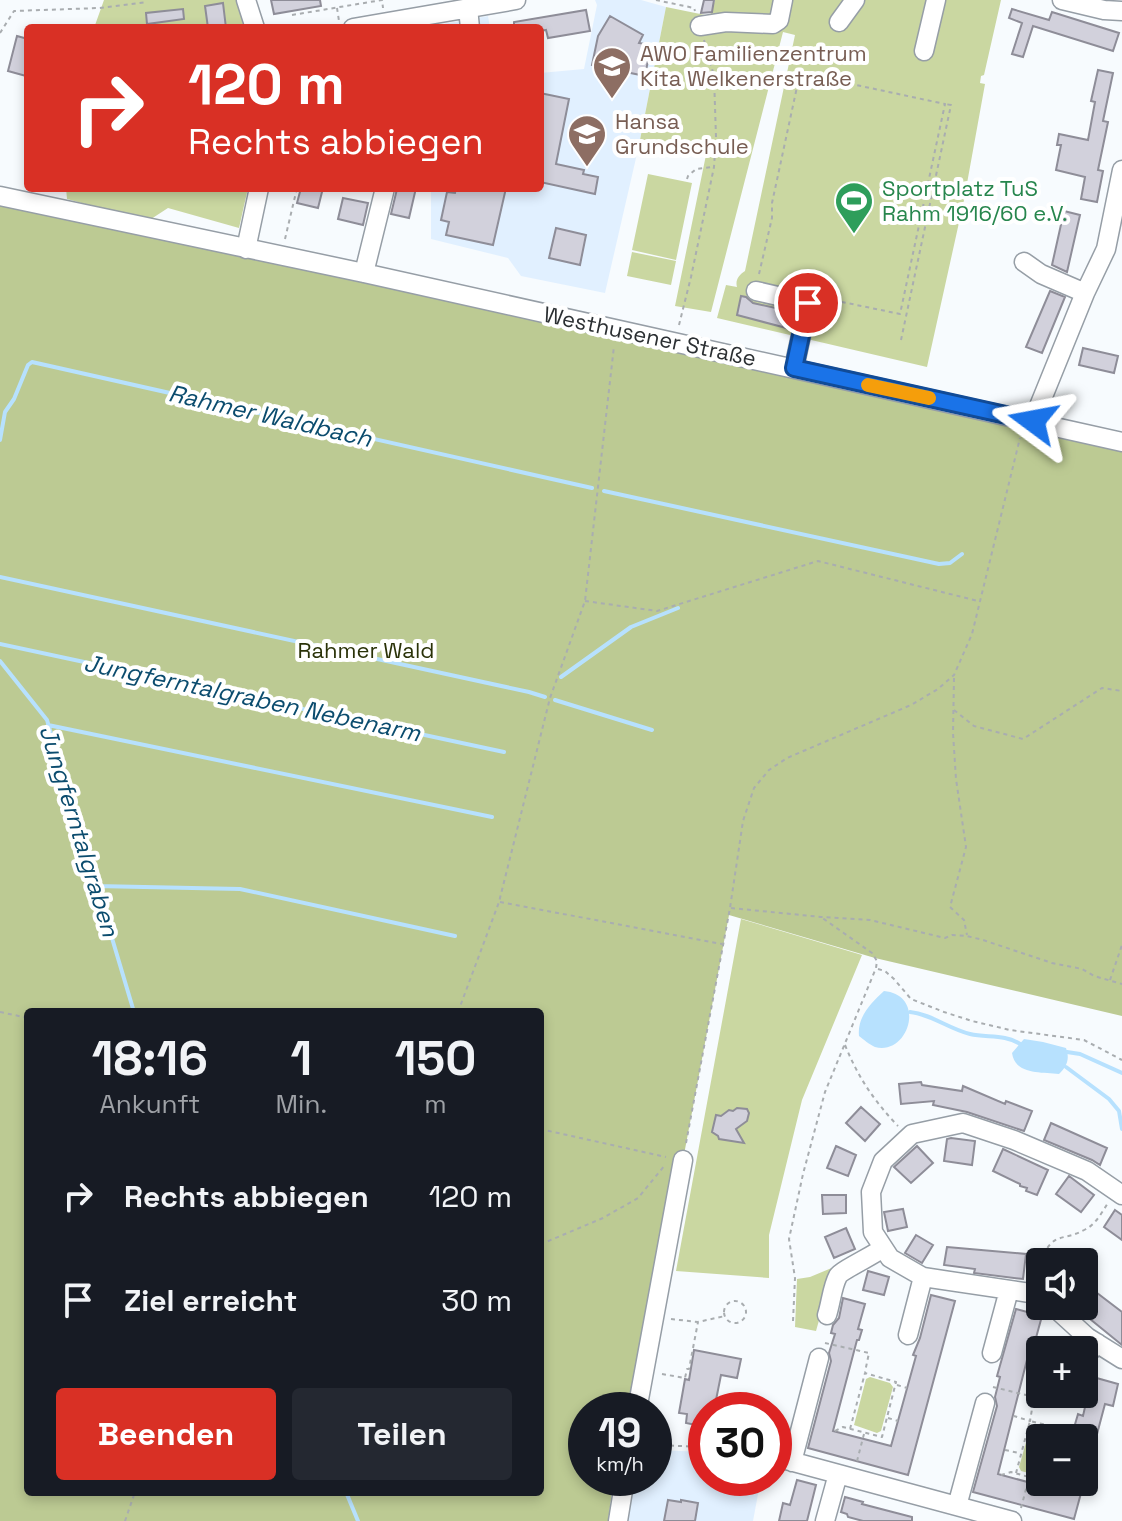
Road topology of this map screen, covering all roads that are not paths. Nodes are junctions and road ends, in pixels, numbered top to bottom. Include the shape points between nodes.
1 (246, 0) edge
2 (516, 0) edge
3 (783, 0) edge
4 (855, 0) edge
5 (936, 0) edge
6 (1062, 0) edge
7 (423, 8) edge
8 (468, 8) junction
9 (1122, 11) edge
10 (839, 22) dead end
11 (254, 24) edge
12 (388, 24) edge
13 (470, 24) edge
14 (700, 26) road end
15 (924, 51) dead end
16 (1122, 170) edge
17 (258, 192) edge
18 (384, 192) edge
19 (0, 196) edge
20 (246, 249) junction
21 (1114, 251) edge
22 (1024, 262) dead end
23 (364, 273) junction
24 (756, 291) road end
25 (1085, 293) junction
26 (794, 368) junction
27 (1033, 421) junction
28 (1122, 442) edge
29 (683, 1160) road end
30 (1119, 1193) edge
31 (883, 1248) junction
32 (923, 1277) junction
33 (1009, 1290) junction
34 (1026, 1294) edge
35 (827, 1315) dead end
36 (1068, 1320) edge
37 (908, 1335) dead end
38 (1086, 1336) edge
39 (1098, 1344) edge
40 (822, 1350) road end
41 (992, 1353) dead end
42 (1122, 1359) edge
43 (641, 1392) edge
44 (985, 1403) dead end
45 (845, 1476) junction
46 (622, 1496) edge
47 (957, 1506) junction
48 (1017, 1514) edge
49 (992, 1518) edge
50 (618, 1521) edge
51 (825, 1521) edge

1 - 11 street
2 - 8 street
3 - 14 street via 773,24
4 - 10 street
5 - 15 street
6 - 9 street
7 - 8 street
7 - 12 street
8 - 13 street
16 - 21 street
17 - 20 street
18 - 23 street
19 - 20 street, Westhusener Straße
20 - 23 street, Westhusener Straße
21 - 25 street
22 - 25 street
23 - 26 street, Westhusener Straße
24 - 26 street via 808,303
25 - 27 street
26 - 27 street, Westhusener Straße
27 - 28 street, Westhusener Straße
29 - 43 street
30 - 31 street via 1087,1171 963,1123 912,1134 883,1161 871,1192 873,1232
31 - 32 street
31 - 35 street via 841,1272
32 - 33 street
32 - 37 street
33 - 34 street
33 - 41 street
36 - 38 street
39 - 42 street
40 - 45 street via 786,1460
44 - 47 street
45 - 47 street
45 - 51 street
46 - 50 street
47 - 49 street
48 - 49 street

